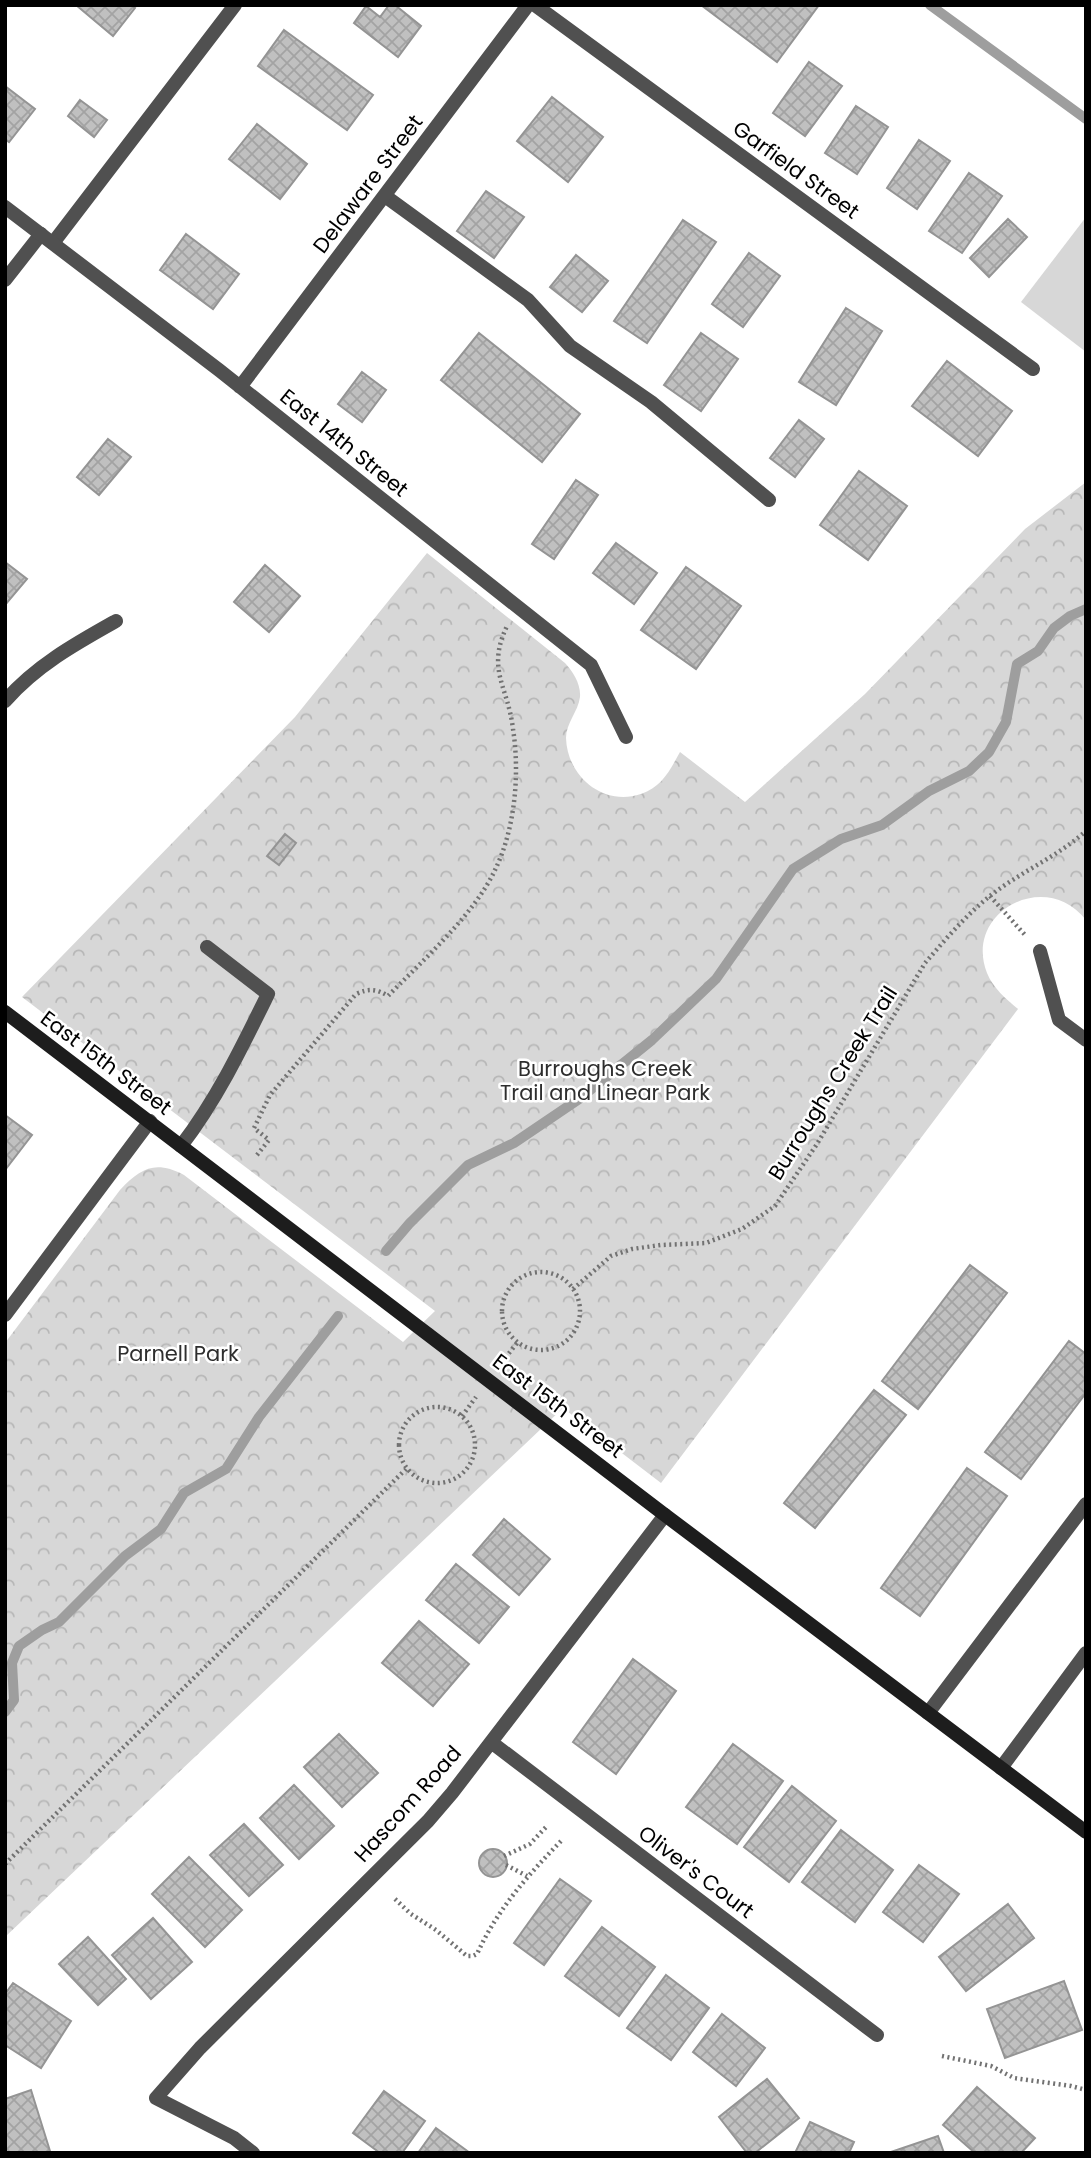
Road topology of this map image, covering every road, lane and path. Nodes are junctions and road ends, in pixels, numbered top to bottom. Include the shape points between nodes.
1 (235, 5) edge
2 (528, 5) edge
3 (535, 5) edge
4 (384, 196) junction
5 (5, 206) edge
6 (47, 238) junction
7 (5, 281) edge
8 (1033, 369) dead end
9 (240, 387) junction
10 (769, 500) dead end
11 (517, 607) junction
12 (116, 621) dead end
13 (5, 701) edge
14 (626, 737) dead end
15 (1086, 831) edge
16 (990, 896) junction
17 (207, 947) dead end
18 (1040, 951) joint
19 (5, 1012) edge
20 (1086, 1040) edge
21 (149, 1121) junction
22 (181, 1146) junction
23 (257, 1155) dead end
24 (573, 1289) junction
25 (5, 1315) edge
26 (406, 1469) junction
27 (1086, 1504) edge
28 (665, 1514) junction
29 (1086, 1653) edge
30 (928, 1713) junction
31 (491, 1742) junction
32 (1001, 1768) junction
33 (547, 1826) dead end
34 (1086, 1832) edge
35 (563, 1839) dead end
36 (504, 1856) dead end
37 (5, 1864) edge
38 (506, 1865) dead end
39 (527, 1877) junction
40 (394, 1899) dead end
41 (877, 2035) dead end
42 (943, 2056) dead end
43 (1086, 2090) edge
44 (253, 2153) edge

1 - 6 street
2 - 4 street, Delaware Street
3 - 8 street, Garfield Street
4 - 9 street, Delaware Street
4 - 10 street via 528,300 570,346 651,402
5 - 6 street, East 14th Street
6 - 7 street
6 - 9 street, East 14th Street
9 - 11 street, East 14th Street
11 - 14 street, East 14th Street via 590,665
11 - 23 path via 498,647 517,772 511,820 496,869 470,908 388,996 366,989 356,994 270,1095 254,1128 268,1140
12 - 13 street via 61,652
15 - 16 path, Burroughs Creek Trail
16 - 18 path
16 - 24 path, Burroughs Creek Trail via 925,963 775,1206 742,1229 706,1243 632,1248 611,1256
17 - 22 street via 268,994 205,1114
18 - 20 street via 1059,1020
19 - 21 main road, East 15th Street
21 - 22 main road, East 15th Street
21 - 25 street
22 - 28 main road, East 15th Street
24 - 24 path via 552,1274 526,1275 506,1292 502,1304 506,1330 528,1348 552,1349 563,1344 578,1324 579,1300
26 - 26 path via 415,1477 439,1484 462,1475 475,1454 469,1423 450,1409 425,1408 414,1413 400,1433 398,1446
26 - 37 path
27 - 30 street
28 - 30 main road, East 15th Street
28 - 31 street, Hascom Road
29 - 32 street
30 - 32 main road, East 15th Street
31 - 41 street, Oliver's Court
31 - 44 street, Hascom Road via 428,1821 200,2048 156,2098 234,2138
32 - 34 main road, East 15th Street
33 - 36 path via 530,1844
35 - 39 path
38 - 39 path
39 - 40 path via 473,1956 467,1956
42 - 43 path via 991,2066 1014,2078

